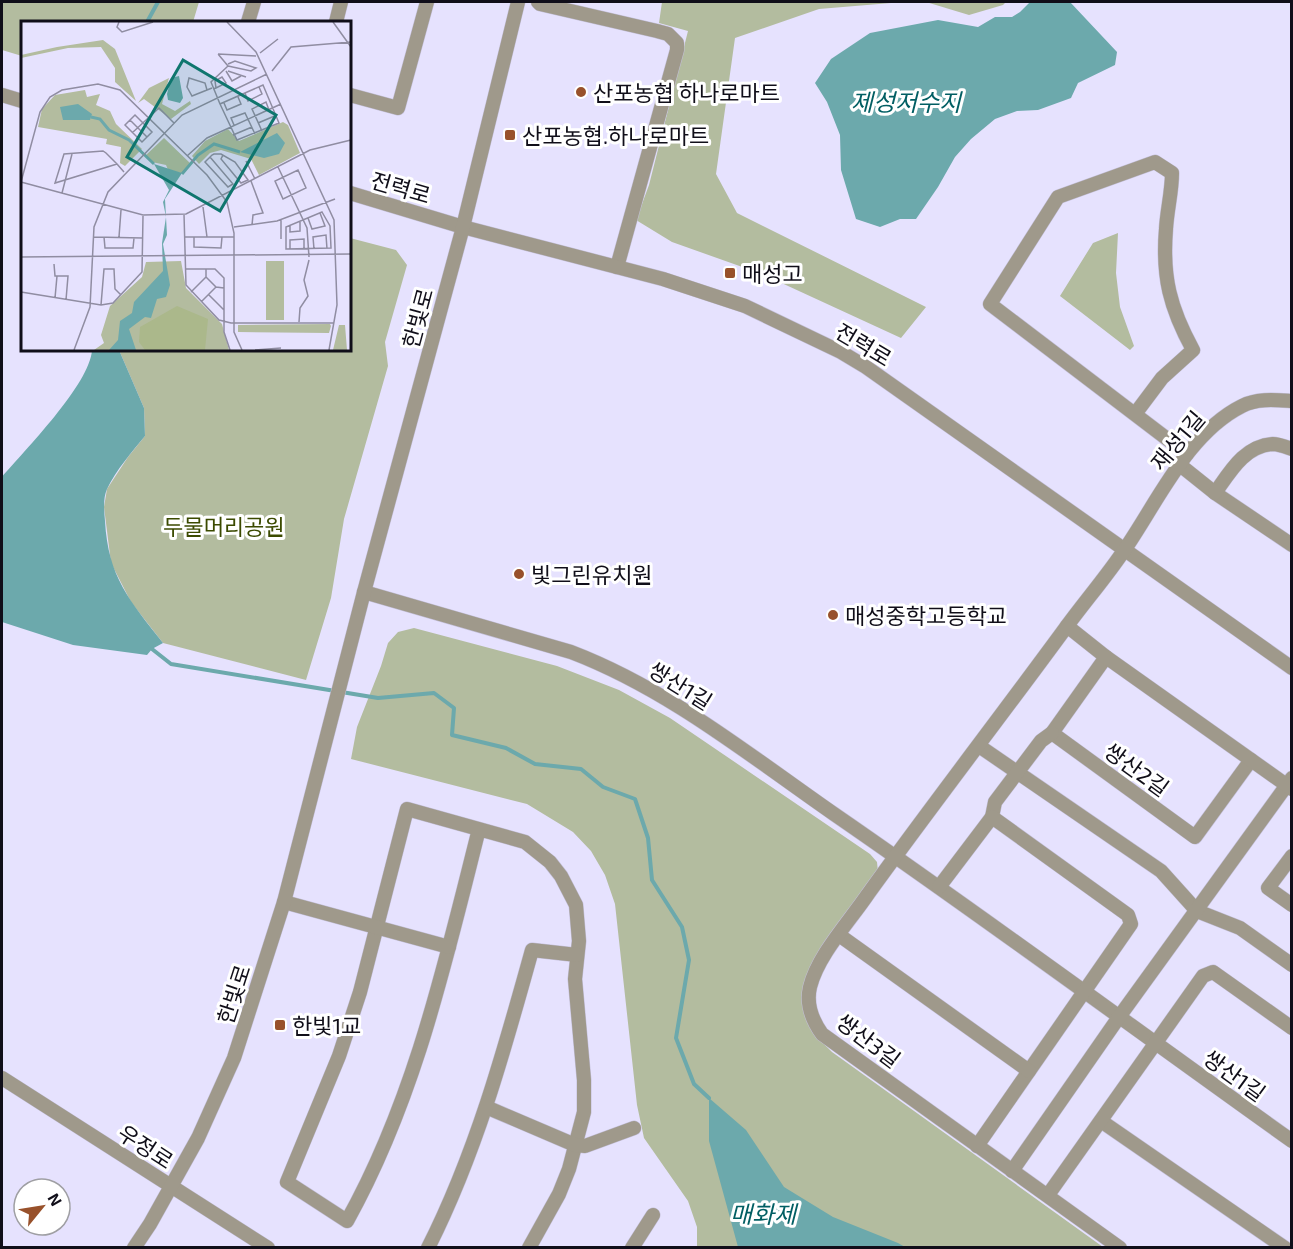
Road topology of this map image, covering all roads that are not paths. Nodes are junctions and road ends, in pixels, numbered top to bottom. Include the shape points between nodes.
1 (254, 2) edge
2 (341, 2) edge
3 (427, 2) edge
4 (518, 2) edge
5 (538, 2) edge
6 (248, 21) edge
7 (336, 21) edge
8 (2, 95) edge
9 (351, 95) edge
10 (21, 101) edge
11 (351, 193) edge
12 (463, 226) junction
13 (617, 267) junction
14 (1292, 401) edge
15 (1135, 414) junction
16 (1292, 449) edge
17 (1183, 460) junction
18 (1215, 493) junction
19 (1292, 545) edge
20 (1124, 550) junction
21 (364, 592) junction
22 (1067, 626) junction
23 (1106, 657) junction
24 (1292, 668) edge
25 (1052, 733) junction
26 (979, 746) junction
27 (1251, 760) junction
28 (1018, 772) junction
29 (1290, 784) edge
30 (992, 817) junction
31 (479, 829) junction
32 (895, 856) junction
33 (1292, 856) edge
34 (939, 887) junction
35 (284, 902) junction
36 (1292, 905) edge
37 (1197, 911) junction
38 (377, 928) junction
39 (839, 935) junction
40 (449, 947) junction
41 (578, 955) junction
42 (1292, 965) edge
43 (1083, 991) junction
44 (1119, 1017) junction
45 (1292, 1028) edge
46 (1155, 1043) junction
47 (1029, 1071) junction
48 (2, 1078) edge
49 (486, 1107) junction
50 (1101, 1121) junction
51 (634, 1128) dead end
52 (1292, 1141) edge
53 (575, 1145) junction
54 (977, 1146) junction
55 (1012, 1171) junction
56 (170, 1186) junction
57 (1048, 1195) junction
58 (653, 1215) dead end
59 (134, 1248) edge
60 (268, 1248) edge
61 (428, 1248) edge
62 (529, 1248) edge
63 (632, 1248) edge
64 (1120, 1248) edge
65 (1285, 1248) edge

1 - 6 street
2 - 7 street
3 - 9 street via 398,108
4 - 12 street, 한빛로
5 - 13 street via 668,34 677,43
8 - 10 street
11 - 12 street, 전력로
12 - 13 street, 전력로
12 - 21 street, 한빛로
13 - 20 street, 전력로 via 745,306 841,352
14 - 17 street, 재성1길 via 1243,405 1212,426
15 - 15 street via 990,304 1058,197 1155,162 1172,173 1166,227 1166,286 1193,350 1162,378
15 - 17 street
16 - 18 street via 1274,444 1253,449 1242,456
17 - 18 street
17 - 20 street, 재성1길
18 - 19 street
20 - 22 street, 재성1길
20 - 24 street, 전력로
21 - 32 street, 쌍산1길 via 537,641 628,676
21 - 35 street, 한빛로
22 - 23 street
22 - 26 street
23 - 25 street
23 - 27 street
25 - 27 street, 쌍산2길 via 1195,837
25 - 28 street via 1041,741
26 - 28 street
26 - 32 street
27 - 29 street
28 - 30 street via 995,802
28 - 37 street via 1161,872
29 - 37 street
30 - 34 street
30 - 43 street via 1128,915 1131,924
31 - 38 street via 407,809
31 - 40 street
31 - 41 street via 525,842 550,862 576,905
32 - 34 street, 쌍산1길
32 - 39 street, 쌍산3길
33 - 36 street via 1268,888
34 - 43 street, 쌍산1길
35 - 38 street
35 - 56 street, 한빛로 via 234,1058 198,1138
37 - 42 street via 1240,928
37 - 44 street
38 - 40 street
38 - 40 street via 339,1056 286,1182 347,1221 403,1101
39 - 47 street
39 - 54 street, 쌍산3길 via 818,965 810,988 809,1007 814,1022 822,1034
41 - 49 street via 532,950
41 - 53 street via 575,980 585,1094
43 - 44 street, 쌍산1길
43 - 47 street
44 - 46 street, 쌍산1길
44 - 55 street
45 - 46 street via 1213,972 1203,976
46 - 50 street
46 - 52 street, 쌍산1길
47 - 54 street
48 - 56 street, 우정로
49 - 53 street
49 - 61 street
50 - 57 street
50 - 65 street
51 - 53 street via 585,1146
53 - 62 street via 559,1194
54 - 55 street, 쌍산3길
55 - 57 street, 쌍산3길
56 - 59 street, 한빛로
56 - 60 street, 우정로
57 - 64 street, 쌍산3길
58 - 63 street

